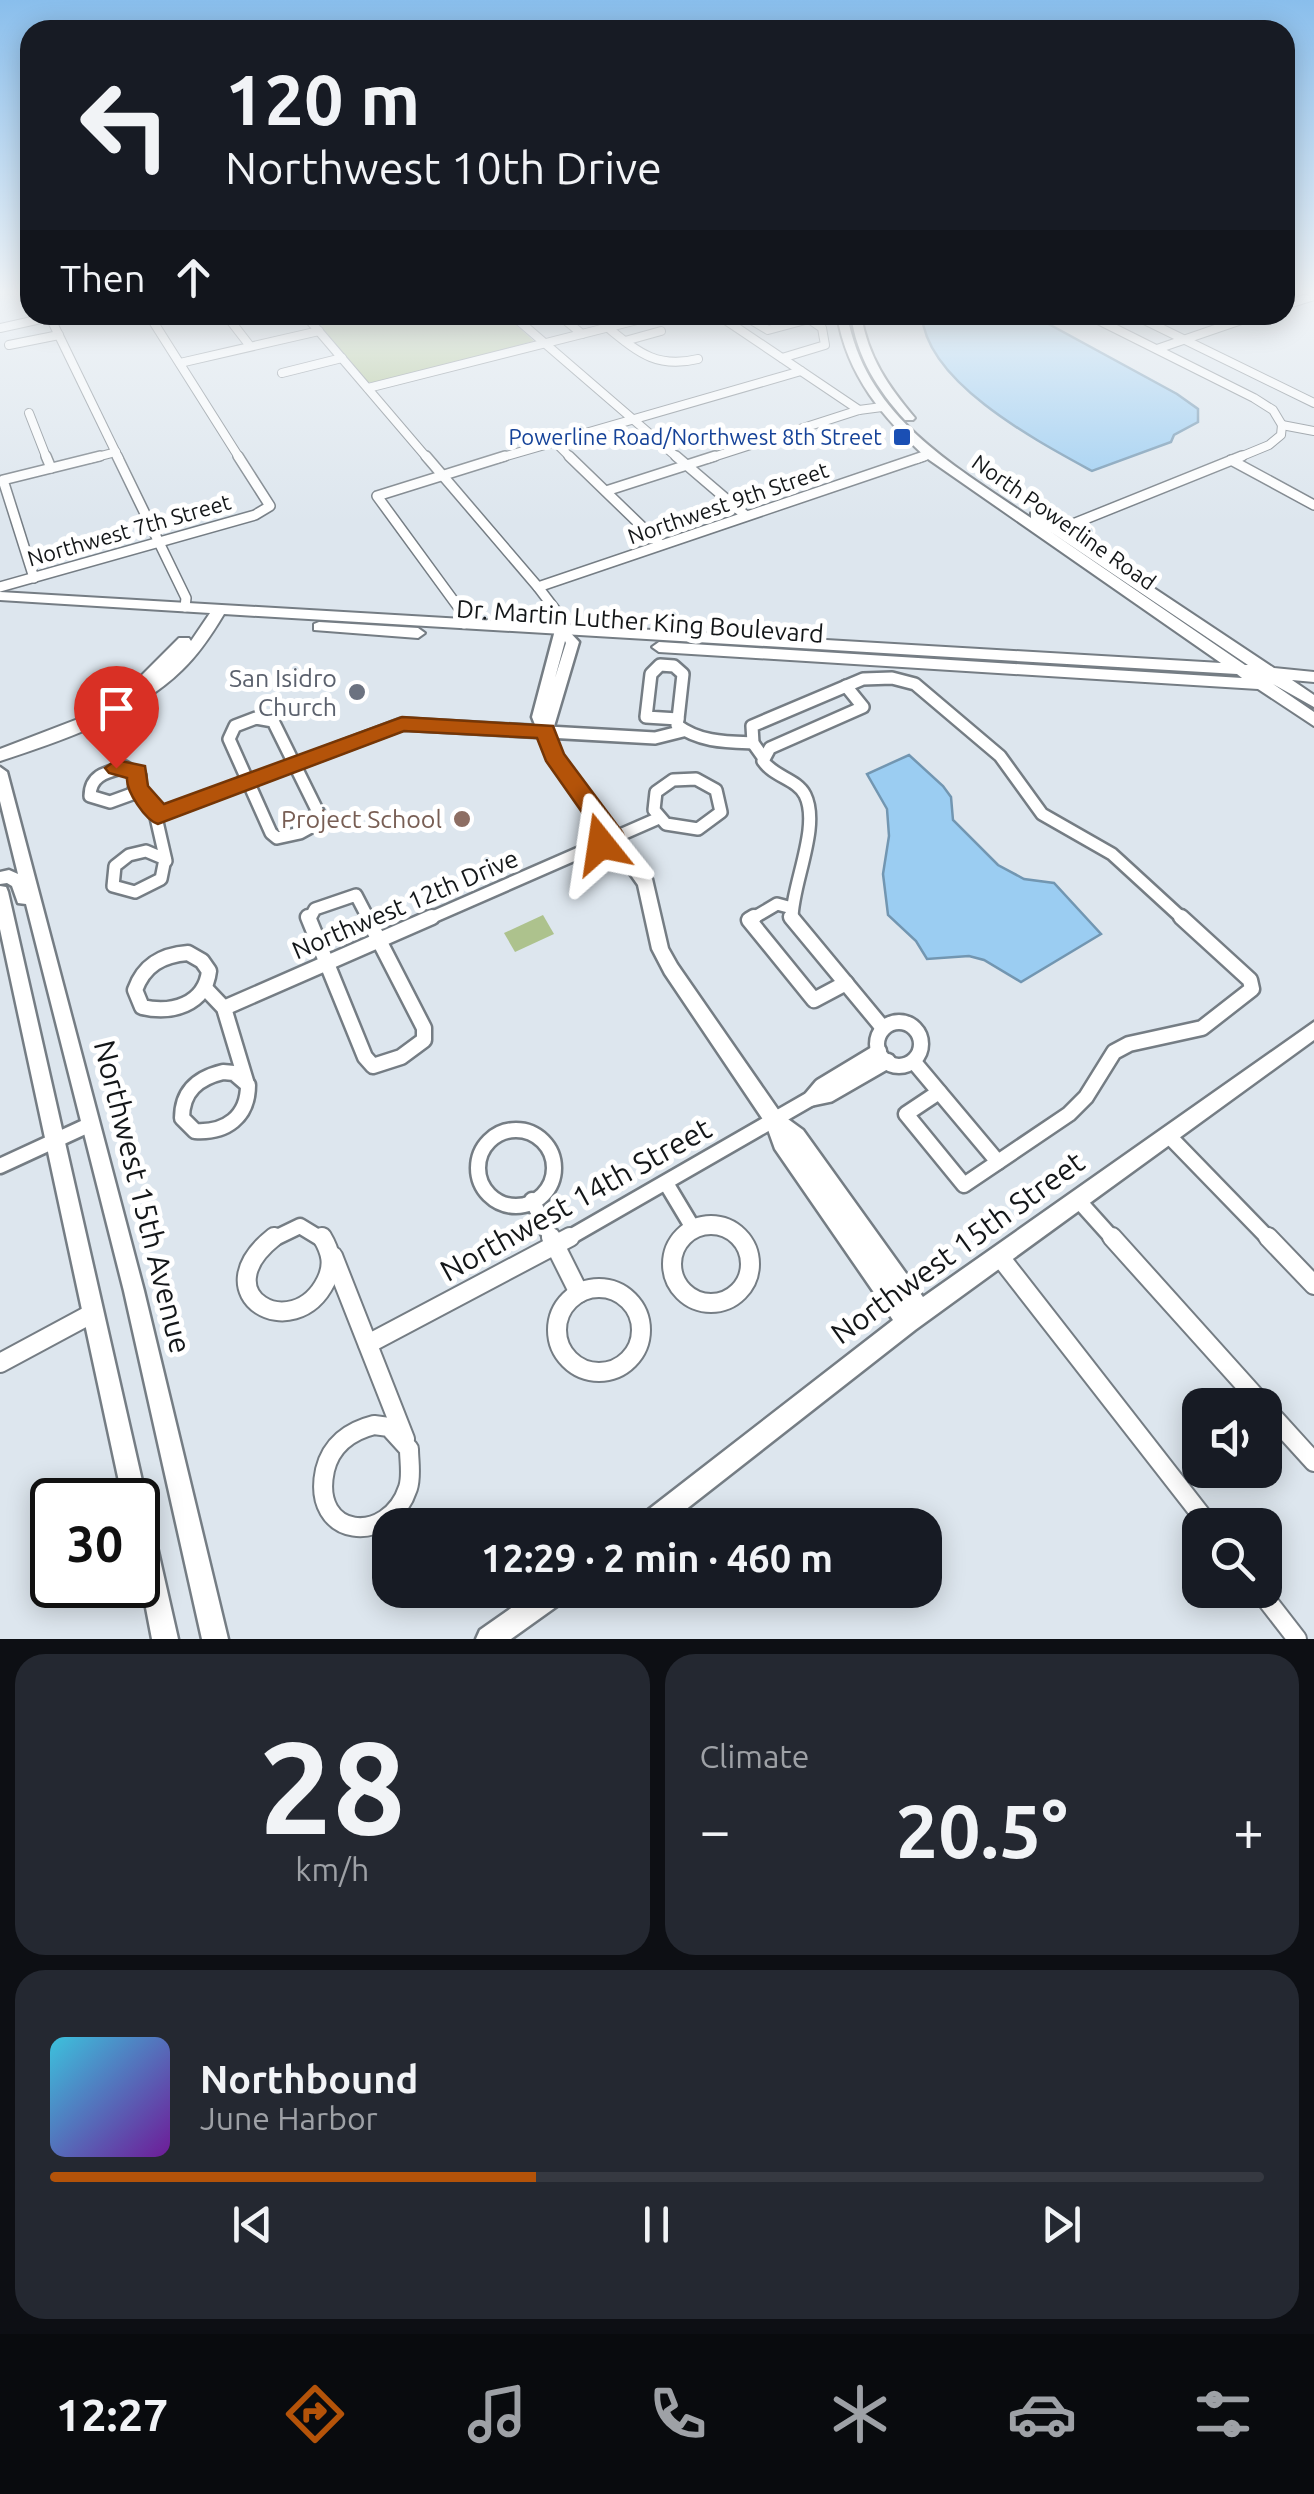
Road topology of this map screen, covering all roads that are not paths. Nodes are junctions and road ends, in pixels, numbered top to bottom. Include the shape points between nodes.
1 (76, 369) edge
2 (184, 369) edge
3 (296, 369) edge
4 (352, 369) edge
5 (441, 369) edge
6 (576, 369) edge
7 (859, 369) edge
8 (872, 369) edge
9 (1197, 369) edge
10 (1244, 369) edge
11 (801, 371) joint
12 (282, 373) dead end
13 (368, 388) junction
14 (879, 402) junction
15 (1314, 403) edge
16 (859, 410) junction
17 (901, 410) junction
18 (29, 413) dead end
19 (635, 420) junction
20 (1282, 425) junction
21 (1314, 431) edge
22 (556, 442) junction
23 (116, 452) junction
24 (930, 454) junction
25 (1230, 460) junction
26 (688, 464) junction
27 (51, 468) junction
28 (442, 475) junction
29 (606, 491) junction
30 (1314, 493) edge
31 (1302, 498) junction
32 (1314, 505) edge
33 (745, 515) junction
34 (1015, 516) junction
35 (1058, 530) junction
36 (160, 542) junction
37 (660, 544) junction
38 (34, 578) junction
39 (0, 587) edge
40 (538, 587) junction
41 (0, 596) edge
42 (0, 607) edge
43 (184, 607) junction
44 (210, 614) junction
45 (166, 617) junction
46 (464, 624) junction
47 (565, 638) junction
48 (1238, 669) junction
49 (1314, 677) edge
50 (1268, 680) junction
51 (846, 686) junction
52 (1314, 702) edge
53 (1314, 720) edge
54 (681, 725) junction
55 (546, 731) junction
56 (752, 743) junction
57 (0, 744) edge
58 (0, 755) edge
59 (763, 757) junction
60 (296, 764) junction
61 (0, 772) edge
62 (248, 783) junction
63 (137, 788) dead end
64 (158, 816) junction
65 (658, 818) junction
66 (614, 838) junction
67 (167, 865) junction
68 (0, 878) edge
69 (0, 892) edge
70 (792, 908) junction
71 (44, 940) junction
72 (381, 940) junction
73 (325, 964) junction
74 (846, 983) junction
75 (205, 988) junction
76 (224, 1008) junction
77 (883, 1028) junction
78 (1314, 1030) edge
79 (884, 1056) junction
80 (914, 1062) junction
81 (248, 1086) junction
82 (939, 1092) junction
83 (774, 1120) junction
84 (91, 1124) junction
85 (1169, 1136) junction
86 (56, 1140) junction
87 (998, 1162) junction
88 (0, 1166) edge
89 (666, 1183) junction
90 (532, 1200) junction
91 (1078, 1200) junction
92 (692, 1228) junction
93 (555, 1247) junction
94 (330, 1248) junction
95 (1000, 1257) junction
96 (1314, 1285) edge
97 (579, 1294) junction
98 (96, 1312) junction
99 (914, 1317) junction
100 (368, 1344) junction
101 (0, 1363) edge
102 (1248, 1388) edge
103 (1282, 1426) edge
104 (409, 1449) junction
105 (1314, 1462) edge
106 (131, 1478) edge
107 (668, 1508) edge
108 (1195, 1508) edge
109 (159, 1608) edge
110 (533, 1608) edge
111 (1273, 1608) edge
112 (165, 1639) edge
113 (215, 1639) edge
114 (489, 1639) edge
115 (1297, 1639) edge

1 - 23 street
2 - 36 street, Northwest 7th Street via 269,503 267,510
3 - 12 street
4 - 13 street
5 - 13 street
6 - 19 street
7 - 14 main road, North Powerline Road
8 - 17 main road, North Powerline Road
9 - 20 street via 1254,398
10 - 15 street
11 - 16 street
11 - 19 street
13 - 28 street
14 - 16 street
14 - 17 main road
14 - 24 main road, North Powerline Road
16 - 26 street
17 - 35 main road, North Powerline Road via 944,452
18 - 27 street
19 - 22 street
19 - 26 street
20 - 21 street
20 - 25 street via 1269,445
22 - 28 street
22 - 29 street
23 - 27 street
23 - 36 street
24 - 33 street, Northwest 9th Street
24 - 34 main road, North Powerline Road
25 - 31 street
25 - 35 street
26 - 29 street
26 - 33 street
27 - 38 street via 3,480
28 - 40 street
28 - 46 street via 376,496 464,615
29 - 37 street
30 - 31 street
31 - 32 street
33 - 37 street, Northwest 9th Street
34 - 35 main road
34 - 48 main road, North Powerline Road
35 - 50 main road, North Powerline Road
36 - 38 street, Northwest 7th Street
36 - 43 street
37 - 40 street, Northwest 9th Street
38 - 39 street, Northwest 7th Street
40 - 47 street via 560,616
41 - 43 main road, Dr. Martin Luther King Boulevard
42 - 45 main road, Dr. Martin Luther King Boulevard
43 - 44 main road, Dr. Martin Luther King Boulevard
43 - 45 main road
44 - 45 main road, Dr. Martin Luther King Boulevard
44 - 46 main road, Dr. Martin Luther King Boulevard
44 - 47 main road, Dr. Martin Luther King Boulevard
44 - 57 main road via 130,691
44 - 58 main road via 175,672 134,701
46 - 47 main road, Dr. Martin Luther King Boulevard
47 - 48 main road, Dr. Martin Luther King Boulevard
47 - 50 main road, Dr. Martin Luther King Boulevard
47 - 55 street
48 - 50 main road, Dr. Martin Luther King Boulevard
49 - 50 main road, Dr. Martin Luther King Boulevard
50 - 52 main road, North Powerline Road
50 - 53 main road, North Powerline Road
51 - 56 street via 752,726
51 - 59 street via 864,707
51 - 87 street via 892,678 932,696 1008,764 1042,814 1112,854 1250,980 1252,990 1202,1028 1114,1052 1069,1114
54 - 54 street via 646,717 651,674 660,665 683,674
54 - 55 street via 655,738
54 - 56 street via 720,741
55 - 60 street via 402,724
55 - 66 street via 554,756
56 - 59 street
59 - 70 street via 765,767 798,786 808,802
60 - 62 street
60 - 62 street via 273,720 234,726 229,739
60 - 62 street via 319,814 311,828 277,838
61 - 71 street, Northwest 15th Avenue
62 - 64 street
63 - 64 street
64 - 67 street
65 - 65 street via 698,829 721,812 721,796 696,778 673,780 653,800
65 - 66 street, Northwest 12th Drive
66 - 72 street, Northwest 12th Drive
66 - 83 street via 646,882 660,950
67 - 67 street via 145,890 126,892 110,880 121,860 138,852 154,851
68 - 71 street via 20,882 35,934
69 - 86 street
70 - 74 street via 791,918
70 - 74 street via 778,904 748,920 814,1000
71 - 84 street, Northwest 15th Avenue
72 - 73 street, Northwest 12th Drive
72 - 73 street via 356,895 343,896 308,917
72 - 73 street via 424,1028 418,1049 389,1063 373,1066 365,1056
73 - 76 street, Northwest 12th Drive
74 - 77 street
75 - 75 street via 208,968 188,953 151,965 135,990 142,1007 167,1013
75 - 76 street
76 - 81 street
77 - 79 street via 876,1040
77 - 80 street via 902,1024 916,1032 923,1046
78 - 85 street, Northwest 15th Street
79 - 80 street
79 - 83 street, Northwest 14th Street via 829,1095
80 - 82 street
81 - 81 street via 234,1073 200,1079 184,1097 182,1118 196,1131 218,1131 246,1107
82 - 87 street
82 - 87 street via 906,1114 964,1185
83 - 89 street, Northwest 14th Street
83 - 99 street via 782,1143
84 - 86 street
84 - 113 street, Northwest 15th Avenue
85 - 91 street, Northwest 15th Street
85 - 96 street
86 - 88 street
86 - 98 street
89 - 92 street
89 - 93 street, Northwest 14th Street
90 - 90 street via 554,1173 551,1148 532,1132 506,1133 479,1161 481,1186 499,1203
90 - 93 street
91 - 95 street, Northwest 15th Street
91 - 102 street
92 - 92 street via 672,1256 678,1284 699,1302 726,1302 746,1283 744,1244 724,1226
93 - 97 street
93 - 100 street, Northwest 14th Street
94 - 94 street via 323,1236 300,1226 270,1236 250,1261 254,1302 278,1313 309,1302 328,1276
94 - 100 street
95 - 99 street, Northwest 15th Street
95 - 108 street
97 - 97 street via 558,1322 563,1354 585,1373 614,1370 636,1347 634,1307 613,1289
98 - 101 street
98 - 106 street
99 - 107 street, Northwest 15th Street
100 - 104 street
103 - 105 street
104 - 104 street via 389,1428 374,1425 346,1436 325,1466 322,1484 331,1517 358,1530 390,1516 410,1484
109 - 112 street
110 - 114 street
111 - 115 street

